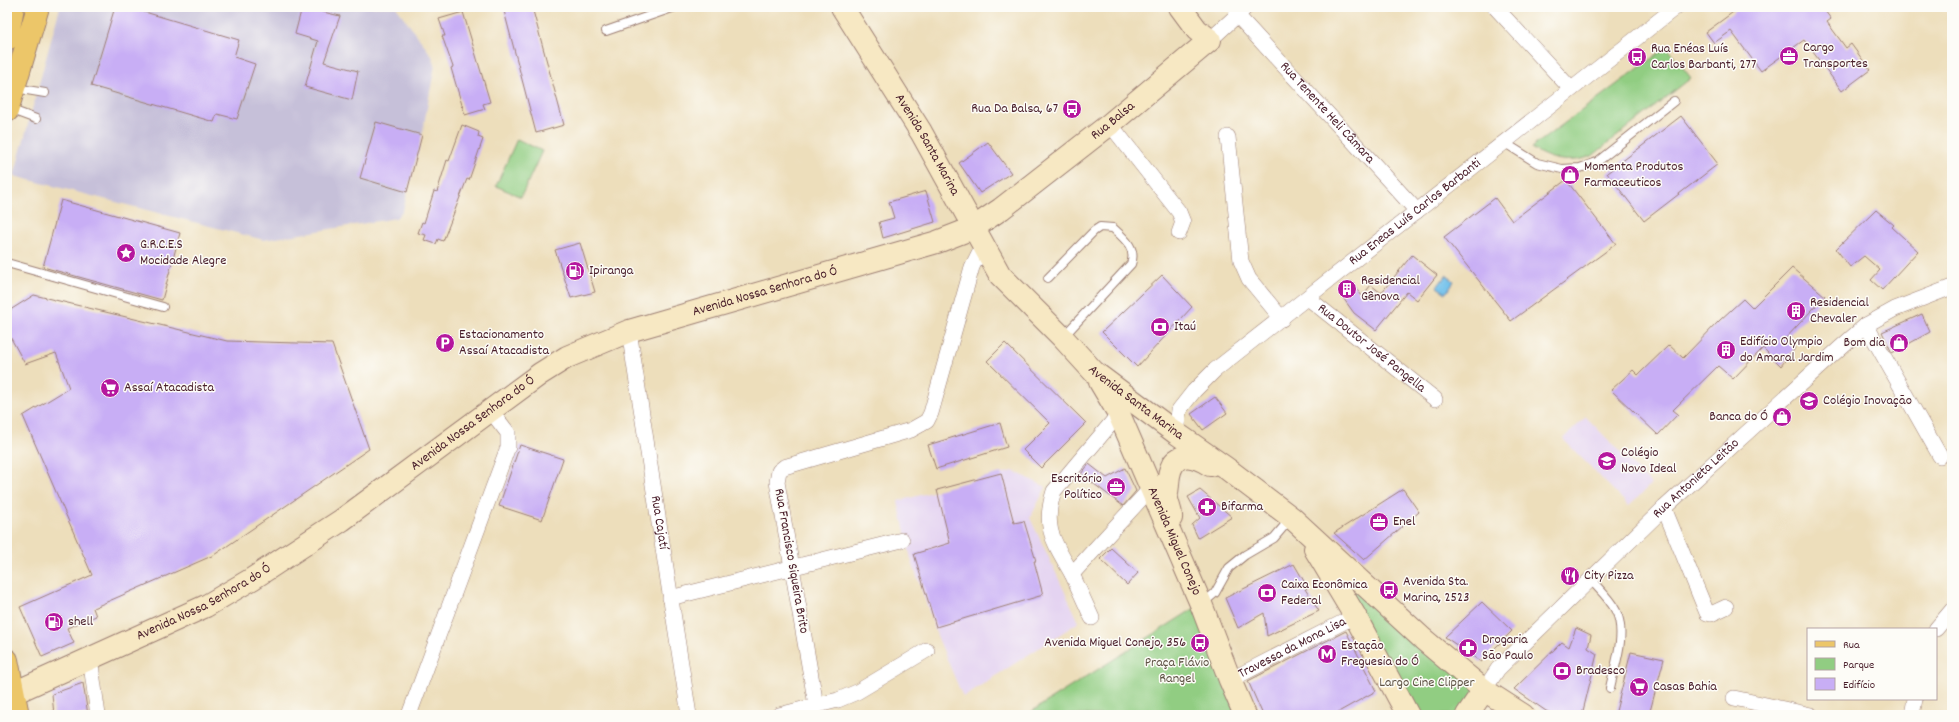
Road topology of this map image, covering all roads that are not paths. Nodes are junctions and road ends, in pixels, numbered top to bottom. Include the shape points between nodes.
1 (13, 7) edge
2 (38, 7) edge
3 (675, 7) edge
4 (842, 7) edge
5 (1495, 7) edge
6 (1676, 7) edge
7 (1184, 9) edge
8 (1242, 11) edge
9 (606, 31) dead end
10 (7, 39) edge
11 (1210, 40) junction
12 (1192, 56) junction
13 (1571, 89) junction
14 (45, 93) dead end
15 (1674, 101) dead end
16 (10, 102) edge
17 (36, 119) dead end
18 (1110, 124) junction
19 (1228, 137) dead end
20 (1505, 143) junction
21 (1418, 211) junction
22 (1179, 233) dead end
23 (978, 236) junction
24 (7, 263) edge
25 (1048, 278) dead end
26 (1952, 287) edge
27 (1308, 298) junction
28 (163, 307) dead end
29 (1282, 319) junction
30 (1866, 325) junction
31 (629, 331) junction
32 (1062, 337) junction
33 (1094, 372) junction
34 (1435, 399) dead end
35 (491, 411) junction
36 (1119, 414) junction
37 (1176, 433) junction
38 (1940, 456) dead end
39 (1226, 468) junction
40 (1151, 488) junction
41 (1664, 508) junction
42 (1296, 521) junction
43 (1168, 528) junction
44 (902, 540) dead end
45 (792, 567) junction
46 (1072, 574) junction
47 (1590, 579) junction
48 (670, 598) junction
49 (1201, 604) junction
50 (1726, 607) dead end
51 (1952, 610) edge
52 (1355, 616) junction
53 (1092, 618) dead end
54 (1937, 628) edge
55 (928, 650) dead end
56 (90, 658) junction
57 (7, 660) edge
58 (1230, 680) junction
59 (1610, 688) dead end
60 (1484, 690) junction
61 (10, 694) edge
62 (1734, 698) dead end
63 (1914, 700) edge
64 (816, 706) junction
65 (18, 715) edge
66 (98, 715) edge
67 (410, 715) edge
68 (689, 715) edge
69 (779, 715) edge
70 (1245, 715) edge
71 (1408, 715) edge
72 (1469, 715) edge
73 (1523, 715) edge
74 (1812, 715) edge
75 (1912, 715) edge

1 - 10 main road
2 - 16 main road
3 - 9 lane
4 - 23 main road, Avenida Santa Marina via 921,132
5 - 13 street
6 - 13 street, Rua Eneas Luís Carlos Barbanti
7 - 11 main road via 1197,30
7 - 12 main road
8 - 11 street, Rua Balsa
8 - 21 street, Rua Tenente Heli Câmara
11 - 12 main road, Rua Balsa
12 - 18 main road, Rua Balsa
13 - 20 street, Rua Eneas Luís Carlos Barbanti
14 - 16 lane
15 - 20 lane via 1597,162 1580,168 1562,169 1536,163
16 - 17 lane
18 - 22 street via 1178,212 1183,222
18 - 23 main road, Rua Balsa via 1001,209
19 - 29 street via 1241,261 1249,279
20 - 21 street, Rua Eneas Luís Carlos Barbanti
21 - 27 street, Rua Eneas Luís Carlos Barbanti
23 - 31 main road, Avenida Nossa Senhora do Ó via 937,242
23 - 32 main road, Avenida Santa Marina via 1000,275
23 - 45 street, Rua Francisco Siqueira Brito via 972,267 927,421 911,430 784,467 779,471 777,482
24 - 28 lane
25 - 32 lane via 1100,227 1113,228 1132,250 1134,258 1131,264
26 - 30 street, Rua Antonieta Leitão via 1896,309
27 - 29 street, Rua Eneas Luís Carlos Barbanti
27 - 34 street, Rua Doutor José Pangella
29 - 37 street, Rua Eneas Luís Carlos Barbanti via 1215,370 1194,391 1179,410
30 - 38 street
30 - 41 street, Rua Antonieta Leitão
31 - 35 main road, Avenida Nossa Senhora do Ó via 567,357
31 - 48 street, Rua Cajatí
32 - 33 main road, Avenida Santa Marina
33 - 36 main road, Avenida Miguel Conejo
33 - 37 main road, Avenida Santa Marina
35 - 56 main road, Avenida Nossa Senhora do Ó via 342,520 252,579 206,606
35 - 67 street via 508,433 508,447
36 - 40 main road, Avenida Miguel Conejo
36 - 46 street via 1054,491 1049,505 1048,520 1052,537
37 - 39 main road, Avenida Santa Marina
39 - 42 main road, Avenida Santa Marina
39 - 43 main road via 1215,468 1187,456 1178,458 1173,463 1168,478 1167,498 1171,515
40 - 43 main road, Avenida Miguel Conejo
40 - 46 street
41 - 47 street, Rua Antonieta Leitão
41 - 50 street via 1707,614
42 - 49 lane via 1229,568 1215,593
42 - 52 main road
42 - 60 main road, Avenida Santa Marina via 1423,639
43 - 49 main road, Avenida Miguel Conejo
44 - 45 street
45 - 48 street
45 - 64 street, Rua Francisco Siqueira Brito
46 - 53 street
47 - 59 lane via 1616,611 1620,624 1620,637
47 - 60 street, Rua Antonieta Leitão via 1498,669
48 - 68 street, Rua Cajatí
49 - 58 main road, Avenida Miguel Conejo
51 - 54 street
52 - 58 street, Travessa da Mona Lisa
52 - 71 main road
55 - 64 street via 857,692
56 - 61 main road, Avenida Nossa Senhora do Ó
56 - 66 street
57 - 61 main road
58 - 70 main road, Avenida Miguel Conejo
60 - 72 main road
60 - 73 main road, Avenida Santa Marina
61 - 65 main road
62 - 74 street
63 - 75 street
64 - 69 street

